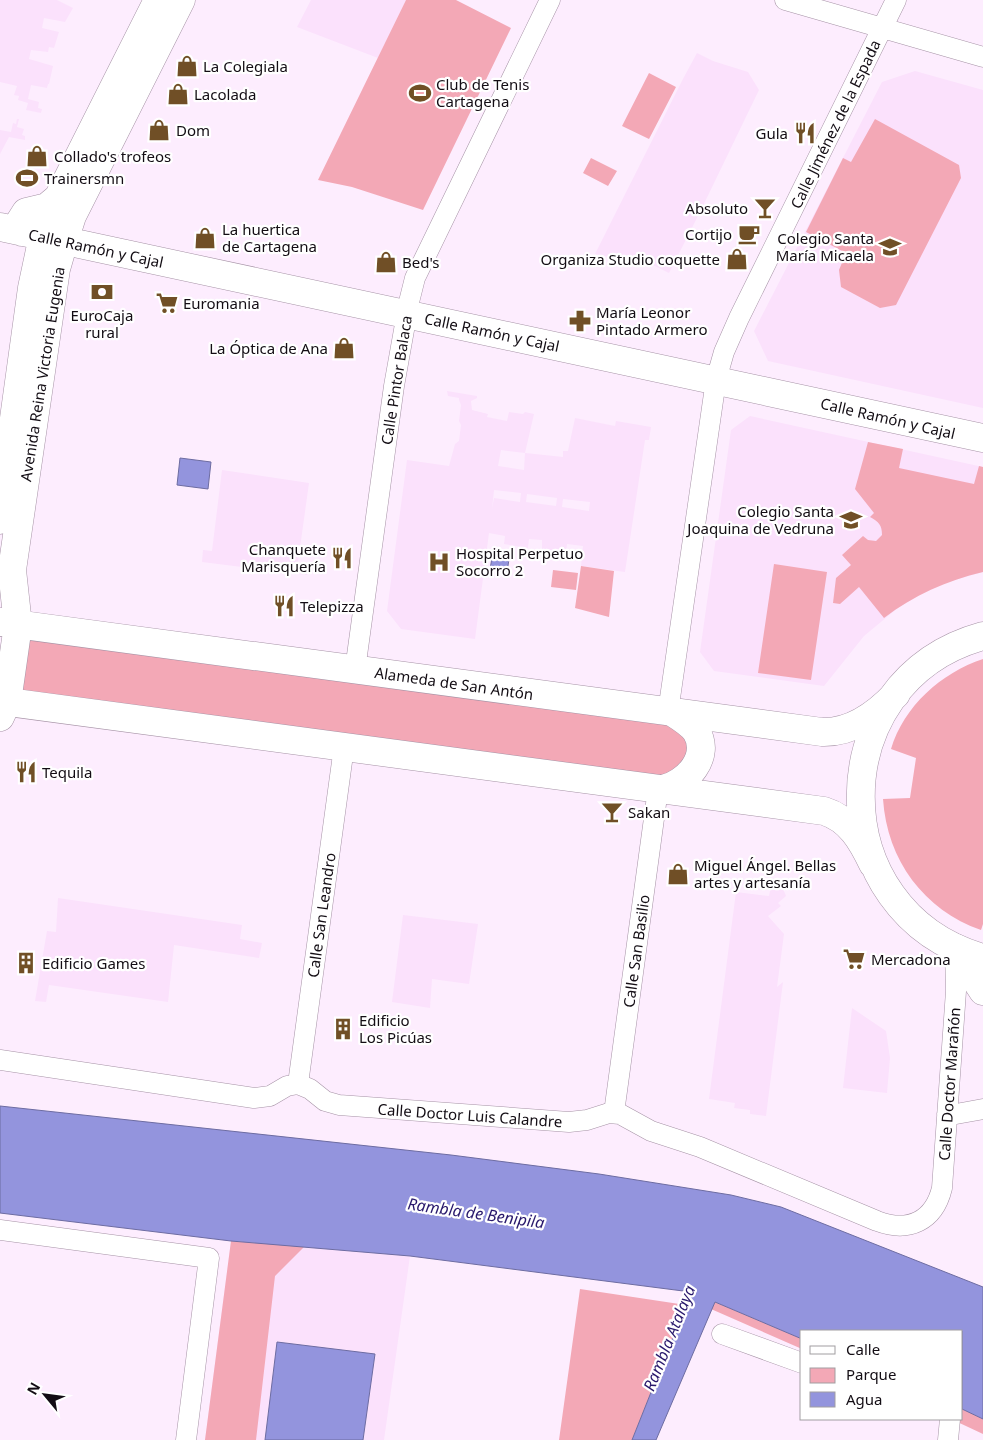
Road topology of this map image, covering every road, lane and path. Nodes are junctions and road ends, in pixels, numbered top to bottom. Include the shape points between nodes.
1 (181, 0) edge
2 (550, 0) edge
3 (785, 0) edge
4 (896, 0) edge
5 (150, 3) edge
6 (883, 27) junction
7 (983, 57) edge
8 (32, 234) edge
9 (406, 314) junction
10 (716, 380) junction
11 (983, 438) edge
12 (0, 520) edge
13 (9, 624) edge
14 (983, 636) edge
15 (356, 670) junction
16 (896, 694) junction
17 (2, 706) edge
18 (670, 712) junction
19 (344, 747) junction
20 (660, 789) junction
21 (873, 864) junction
22 (955, 948) junction
23 (983, 958) edge
24 (983, 991) edge
25 (0, 1060) edge
26 (298, 1084) junction
27 (983, 1109) edge
28 (614, 1113) junction
29 (947, 1114) junction
30 (0, 1230) edge
31 (722, 1334) dead end
32 (800, 1362) edge
33 (950, 1420) edge
34 (186, 1440) edge
35 (948, 1440) edge

1 - 8 main road, Avenida Reina Victoria Eugenia via 72,216
2 - 9 street, Calle Pintor Balaca via 415,278
3 - 6 street
4 - 6 street, Calle Jiménez de la Espada
5 - 8 main road via 59,196 48,208 30,210 23,215 19,223
6 - 7 street
6 - 10 street, Calle Jiménez de la Espada via 739,318
8 - 9 main road, Calle Ramón y Cajal
8 - 12 main road, Avenida Reina Victoria Eugenia via 32,288
8 - 13 main road, Avenida Reina Victoria Eugenia via 56,269 12,570
9 - 10 main road, Calle Ramón y Cajal
9 - 15 street, Calle Pintor Balaca
10 - 11 main road, Calle Ramón y Cajal
10 - 18 street, Calle Jiménez de la Espada
13 - 15 main road, Alameda de San Antón
13 - 17 main road, Avenida Reina Victoria Eugenia
14 - 16 main road via 955,646 935,658 917,671
15 - 18 main road, Alameda de San Antón
16 - 18 main road, Alameda de San Antón via 868,719 830,732
16 - 21 main road via 871,737 861,775 861,816
17 - 19 main road
18 - 20 main road via 695,731 700,754 688,775 675,785
19 - 20 main road
19 - 26 street, Calle San Leandro
20 - 21 main road via 829,813 858,835
20 - 28 street, Calle San Basilio
21 - 22 main road via 905,912 934,936
22 - 23 main road
22 - 24 main road
22 - 29 street, Calle Doctor Marañón via 956,980
25 - 26 street via 254,1098 270,1096
26 - 28 street, Calle Doctor Luis Calandre via 325,1101 339,1105 569,1122
27 - 29 street
28 - 29 street, Calle Doctor Marañón via 651,1131 700,1147 894,1226 911,1224 927,1217 937,1204 942,1188
30 - 34 street via 209,1258
31 - 32 street
33 - 35 street

